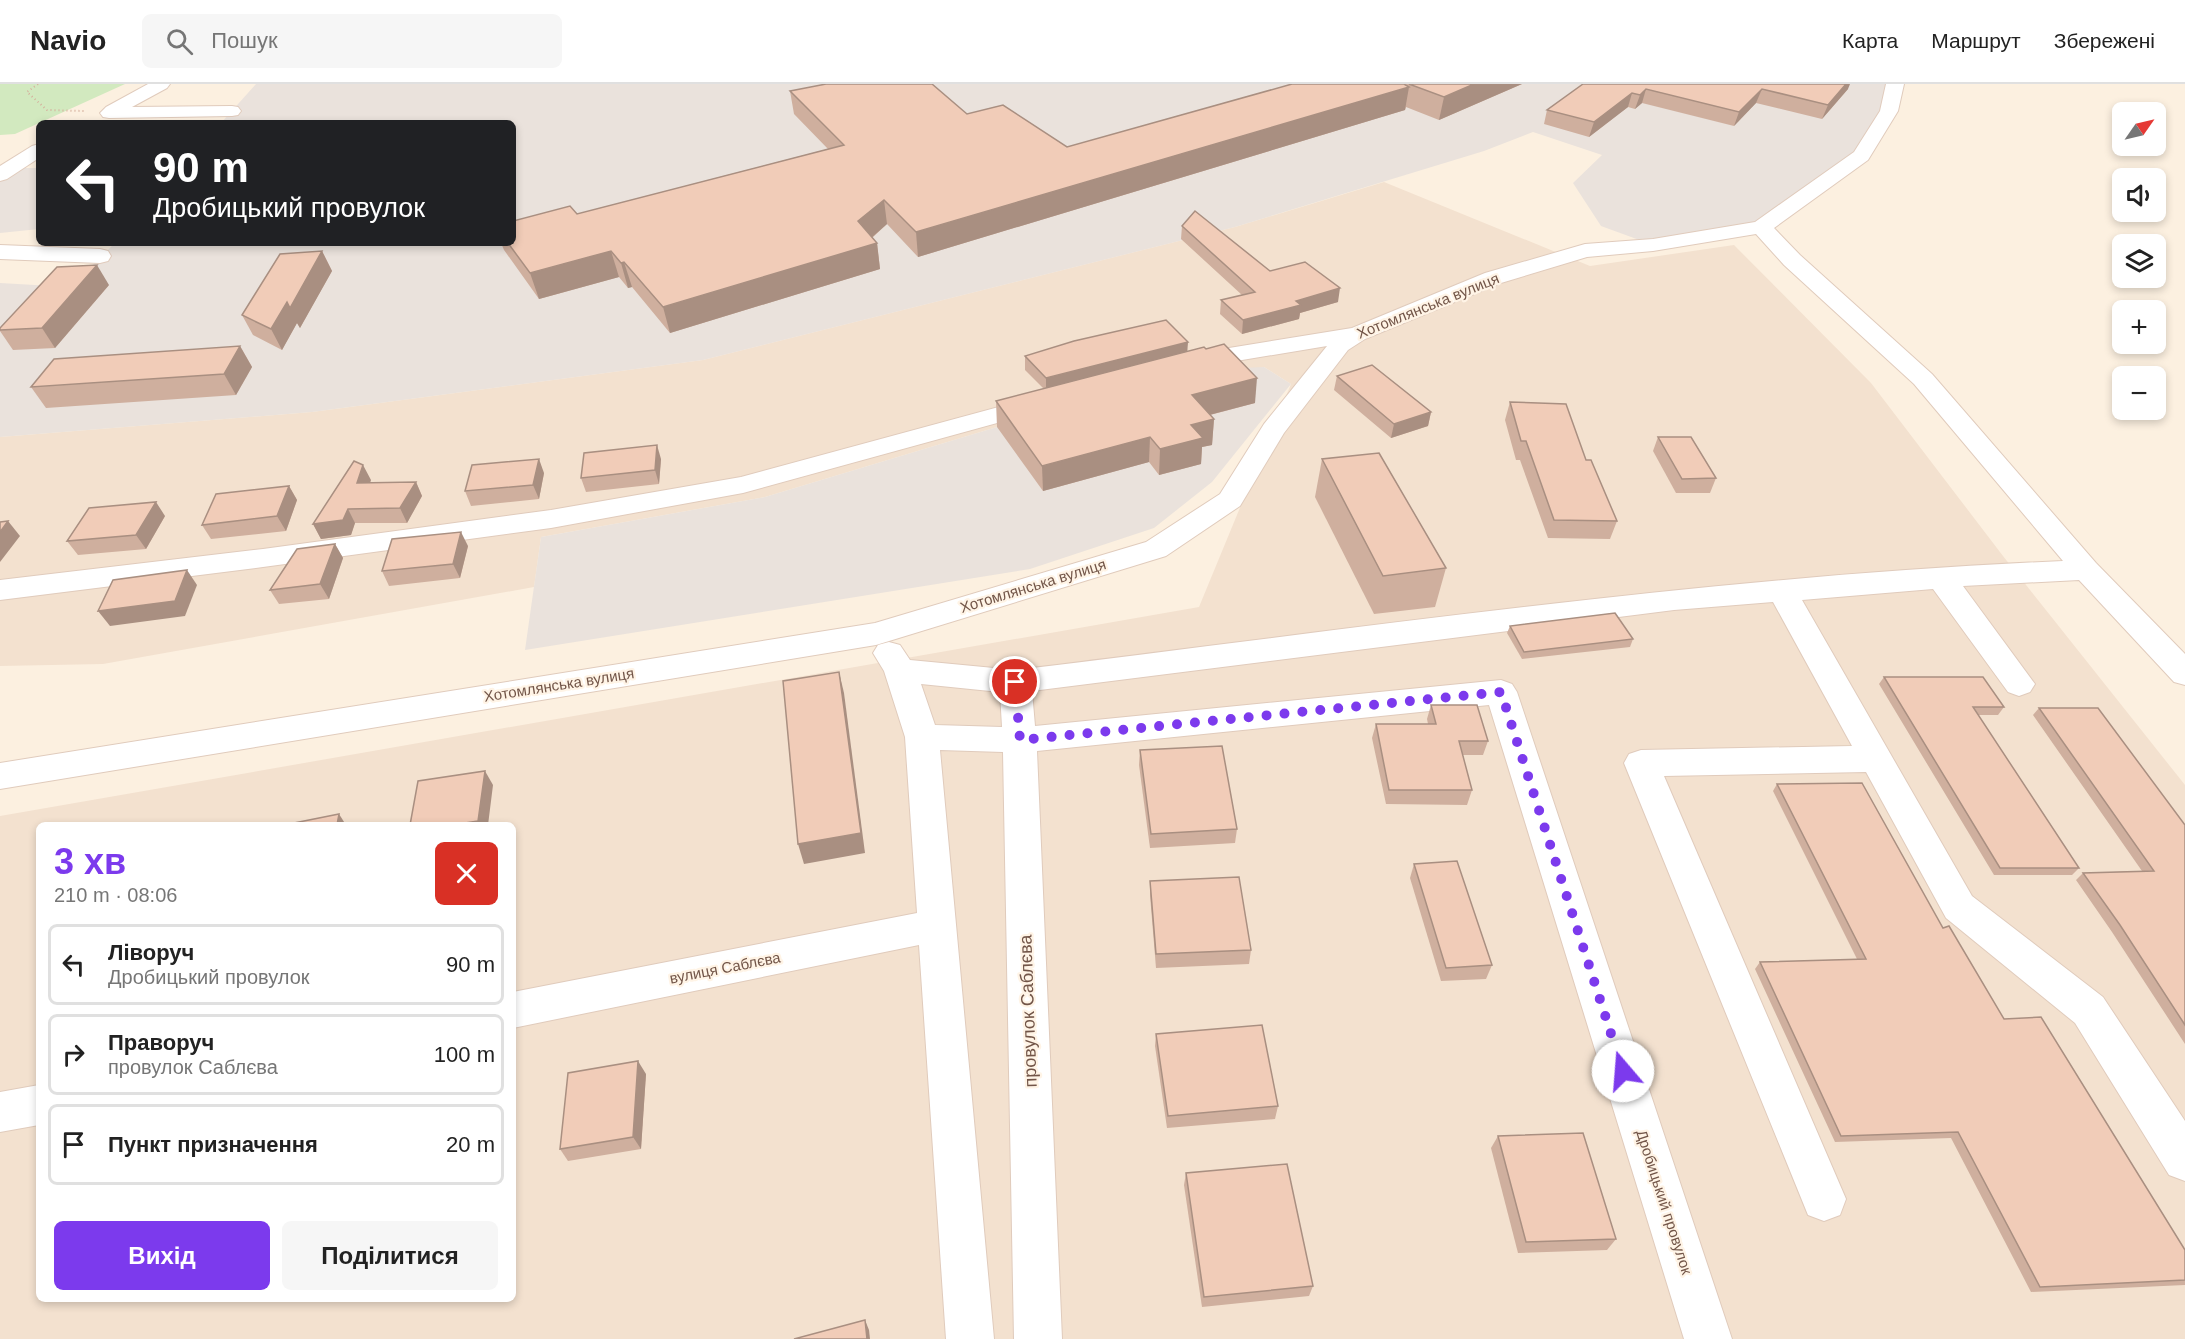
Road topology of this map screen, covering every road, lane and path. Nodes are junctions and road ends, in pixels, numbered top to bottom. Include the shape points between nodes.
1 (39, 84) edge
2 (161, 84) edge
3 (1895, 84) edge
4 (232, 111) dead end
5 (109, 113) junction
6 (95, 120) edge
7 (10, 149) dead end
8 (36, 149) edge
9 (36, 151) edge
10 (0, 175) edge
11 (1761, 227) junction
12 (0, 252) edge
13 (100, 256) dead end
14 (1357, 334) junction
15 (1171, 370) edge
16 (1067, 397) edge
17 (2086, 570) junction
18 (1941, 578) junction
19 (0, 590) edge
20 (1782, 591) junction
21 (876, 634) junction
22 (900, 669) junction
23 (2185, 674) edge
24 (1015, 682) junction
25 (2019, 684) dead end
26 (922, 736) junction
27 (1020, 740) junction
28 (1876, 759) junction
29 (0, 776) edge
30 (937, 926) junction
31 (516, 1009) edge
32 (36, 1106) edge
33 (0, 1112) edge
34 (2185, 1160) edge
35 (1824, 1199) dead end
36 (970, 1339) edge
37 (1038, 1339) edge
38 (1708, 1339) edge

1 - 5 path via 27,92 47,110
2 - 5 street
3 - 11 street, Хотомлянська вулиця via 1889,111 1860,156
4 - 5 street
5 - 6 street
7 - 8 street
9 - 10 street
11 - 14 street, Хотомлянська вулиця via 1585,251 1493,278
11 - 17 street via 1923,379
12 - 13 street
14 - 15 street via 1229,355
14 - 21 street, Хотомлянська вулиця via 1340,345 1273,430 1230,500 1156,549
16 - 19 street via 732,487 551,519
17 - 18 street
17 - 23 street
18 - 20 street
18 - 25 street
20 - 24 street via 1674,600
20 - 28 street
21 - 22 street
21 - 29 street, Хотомлянська вулиця
22 - 24 street
22 - 26 street
24 - 27 street, провулок Саблєва
26 - 27 street, Дробицький провулок
26 - 30 street
27 - 37 street, провулок Саблєва
27 - 38 street, Дробицький провулок via 1501,692
28 - 34 street via 1959,907 2089,1010
28 - 35 street via 1641,763
30 - 31 street, вулиця Саблєва
30 - 36 street
32 - 33 street

